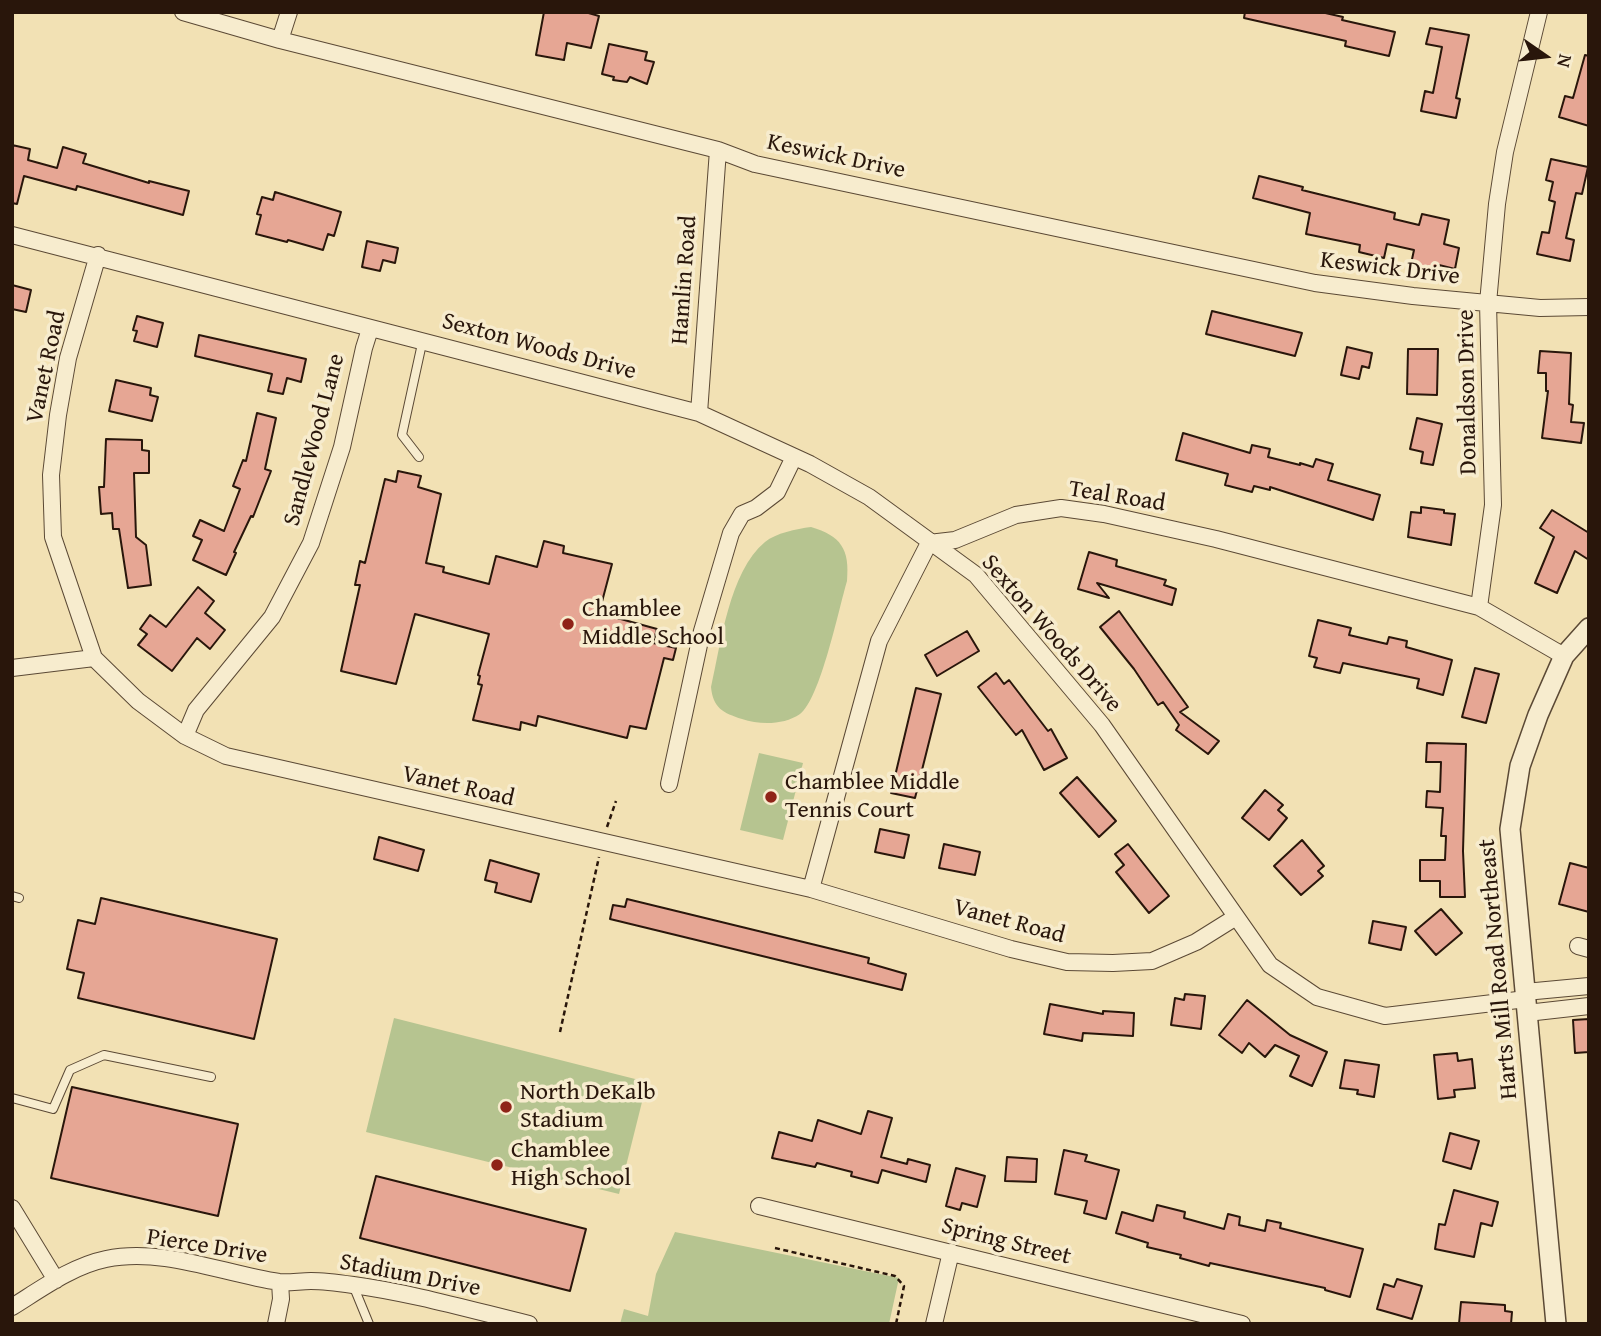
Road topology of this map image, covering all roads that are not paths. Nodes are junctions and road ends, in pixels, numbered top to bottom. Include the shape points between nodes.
1 (183, 12) edge
2 (289, 12) edge
3 (1539, 12) edge
4 (280, 40) junction
5 (718, 150) junction
6 (12, 235) edge
7 (98, 255) junction
8 (1488, 303) junction
9 (1589, 307) edge
10 (370, 329) junction
11 (423, 340) junction
12 (699, 413) junction
13 (419, 457) dead end
14 (794, 457) junction
15 (929, 543) junction
16 (1479, 607) junction
17 (1589, 628) edge
18 (1564, 656) junction
19 (94, 658) junction
20 (12, 668) edge
21 (185, 736) junction
22 (669, 784) dead end
23 (811, 889) junction
24 (1236, 917) junction
25 (1589, 986) edge
26 (1526, 1001) junction
27 (1589, 1006) edge
28 (211, 1077) dead end
29 (12, 1098) edge
30 (759, 1206) dead end
31 (12, 1208) edge
32 (951, 1252) junction
33 (56, 1280) junction
34 (281, 1282) junction
35 (353, 1285) junction
36 (12, 1307) edge
37 (276, 1324) edge
38 (369, 1324) edge
39 (529, 1324) edge
40 (934, 1324) edge
41 (1242, 1324) edge
42 (1556, 1324) edge

1 - 4 street, Keswick Drive
2 - 4 street
3 - 8 street, Donaldson Drive via 1503,165
4 - 5 street, Keswick Drive
5 - 8 street, Keswick Drive via 755,164 1315,283
5 - 12 street, Hamlin Road
6 - 7 street, Sexton Woods Drive
7 - 10 street, Sexton Woods Drive
7 - 19 street, Vanet Road via 68,358 51,475 54,537
8 - 9 street, Keswick Drive
8 - 16 street, Donaldson Drive via 1493,505
10 - 11 street, Sexton Woods Drive
10 - 21 street, SandleWood Lane via 342,447 312,543 272,617 196,710
11 - 12 street, Sexton Woods Drive
11 - 13 lane via 402,435
12 - 14 street, Sexton Woods Drive
14 - 15 street, Sexton Woods Drive via 869,497
14 - 22 street via 777,492 742,514 731,533 702,631
15 - 16 street, Teal Road via 955,540 1016,515 1061,508 1216,539
15 - 23 street via 879,641
15 - 24 street, Sexton Woods Drive via 976,575 1102,726
16 - 18 street, Teal Road
17 - 18 street, Harts Mill Road Northeast
18 - 26 street, Harts Mill Road Northeast via 1520,766 1510,829
19 - 20 street
19 - 21 street, Vanet Road via 138,701
21 - 23 street, Vanet Road via 226,756
23 - 24 street, Vanet Road via 1067,962 1152,961 1196,942
24 - 26 street, Sexton Woods Drive via 1270,965 1317,997 1385,1016
25 - 26 street
26 - 27 street
26 - 42 street, Harts Mill Road Northeast
28 - 29 lane via 104,1055 70,1070 53,1109
30 - 32 street, Spring Street
31 - 33 street
32 - 40 street
32 - 41 street, Spring Street
33 - 34 street, Pierce Drive via 107,1259 137,1258 192,1263
33 - 36 street, Pierce Drive
34 - 35 street, Stadium Drive
34 - 37 street, Pierce Drive
35 - 38 lane
35 - 39 street, Stadium Drive

